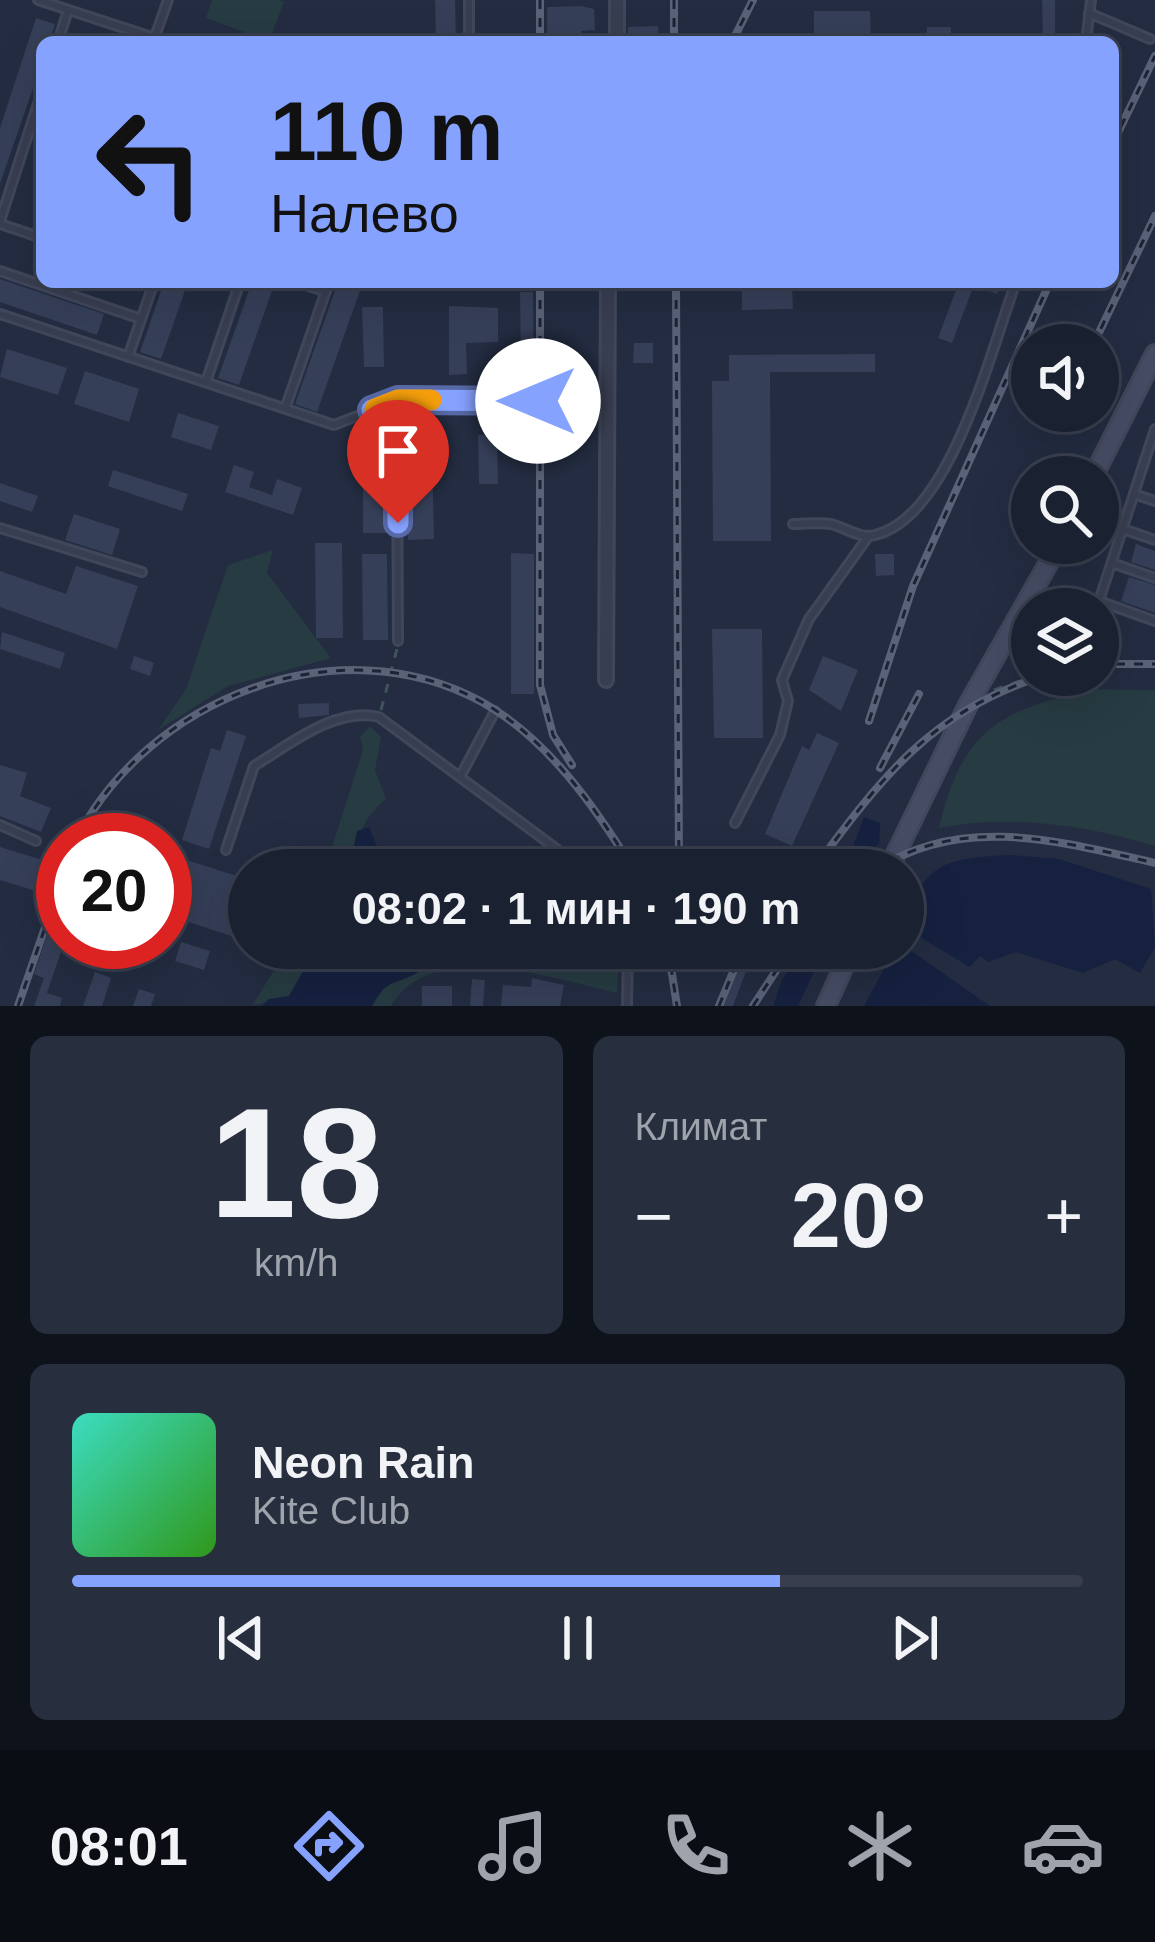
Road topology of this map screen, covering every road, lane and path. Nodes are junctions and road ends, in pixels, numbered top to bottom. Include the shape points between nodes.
1 (42, 0) edge
2 (168, 0) edge
3 (469, 0) edge
4 (617, 0) edge
5 (1090, 0) edge
6 (68, 10) junction
7 (1089, 14) junction
8 (60, 36) edge
9 (143, 36) edge
10 (155, 36) edge
11 (470, 36) edge
12 (617, 36) edge
13 (1087, 36) edge
14 (1150, 39) dead end
15 (36, 111) edge
16 (0, 222) edge
17 (36, 236) edge
18 (0, 271) edge
19 (36, 283) edge
20 (50, 288) edge
21 (152, 288) edge
22 (238, 288) edge
23 (315, 288) edge
24 (327, 288) edge
25 (608, 288) edge
26 (1014, 288) edge
27 (326, 292) junction
28 (0, 314) edge
29 (141, 319) junction
30 (1155, 354) edge
31 (128, 357) junction
32 (206, 382) junction
33 (538, 401) dead end
34 (285, 409) junction
35 (372, 410) junction
36 (1155, 429) edge
37 (1104, 456) edge
38 (1145, 460) junction
39 (1155, 464) edge
40 (1134, 494) junction
41 (1155, 501) edge
42 (794, 524) dead end
43 (0, 528) edge
44 (1123, 529) junction
45 (868, 537) junction
46 (1155, 540) edge
47 (1119, 541) edge
48 (1048, 564) edge
49 (1117, 564) edge
50 (142, 572) dead end
51 (1155, 578) edge
52 (1119, 608) edge
53 (1155, 621) edge
54 (398, 640) joint
55 (606, 680) dead end
56 (1011, 685) edge
57 (970, 700) junction
58 (495, 712) dead end
59 (379, 717) junction
60 (460, 778) junction
61 (735, 823) dead end
62 (0, 825) edge
63 (36, 841) dead end
64 (556, 849) edge
65 (898, 849) edge
66 (226, 850) dead end
67 (628, 969) edge
68 (843, 969) edge
69 (627, 1006) edge
70 (826, 1006) edge

1 - 6 lane
2 - 10 lane
3 - 11 lane
4 - 12 street
5 - 7 lane
6 - 8 lane
6 - 9 lane
7 - 13 lane
7 - 14 lane
15 - 16 lane
16 - 17 lane
18 - 19 lane
20 - 29 lane
21 - 29 lane
22 - 32 lane
23 - 27 lane
24 - 27 lane
25 - 55 street
26 - 45 lane via 932,491 897,528
27 - 34 lane
28 - 31 lane
29 - 31 lane
30 - 37 street
31 - 32 lane
32 - 34 lane
33 - 35 lane via 398,400
34 - 35 lane via 334,425
35 - 54 lane via 398,445
36 - 38 lane
38 - 39 lane
38 - 40 lane
40 - 41 lane
40 - 44 lane
42 - 45 lane via 827,523
43 - 50 lane
44 - 46 lane
44 - 47 lane
45 - 61 lane via 809,620 782,680 788,701 780,735
48 - 57 street
49 - 51 lane
52 - 53 lane
54 - 59 path
56 - 57 path
57 - 65 street
58 - 60 lane
59 - 60 lane
59 - 66 lane via 344,717 254,766
60 - 64 lane
62 - 63 lane
67 - 69 lane
68 - 70 street

